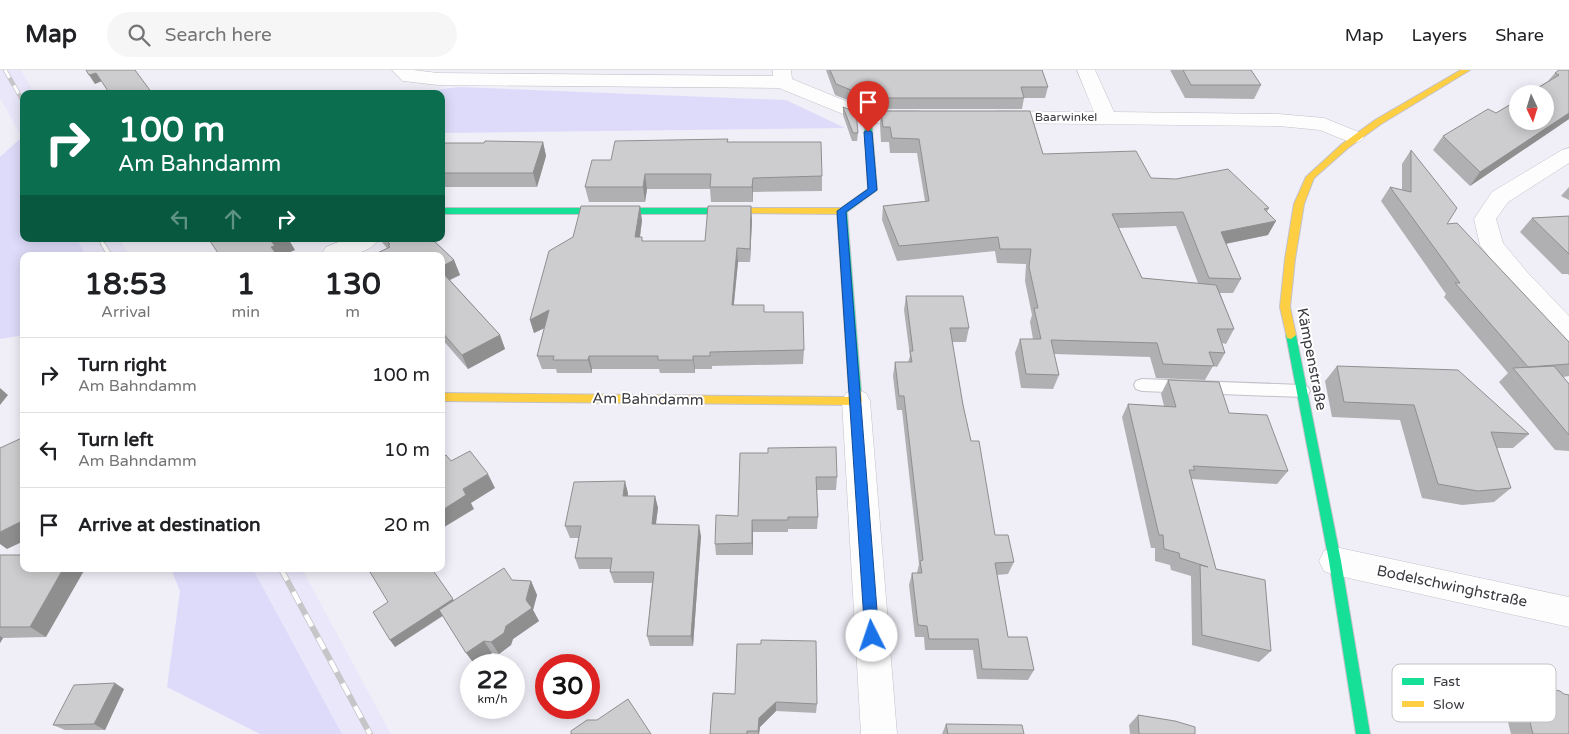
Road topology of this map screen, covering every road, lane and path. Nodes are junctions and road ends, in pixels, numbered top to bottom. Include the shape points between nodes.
1 (401, 70) edge
2 (1086, 70) edge
3 (1466, 70) edge
4 (782, 76) edge
5 (937, 117) edge
6 (976, 117) edge
7 (1106, 117) junction
8 (867, 118) junction
9 (1354, 137) junction
10 (1569, 154) edge
11 (445, 211) edge
12 (842, 211) junction
13 (357, 242) edge
14 (334, 249) edge
15 (1569, 332) edge
16 (1142, 385) dead end
17 (1302, 391) junction
18 (445, 397) edge
19 (856, 401) junction
20 (1335, 561) junction
21 (1569, 612) edge
22 (879, 734) edge
23 (1363, 734) edge

1 - 4 street via 410,77 438,79
2 - 7 street
3 - 9 street, Kämpenstraße
4 - 8 street
5 - 8 street
6 - 7 street, Baarwinkel
7 - 9 street, Baarwinkel via 1279,120 1324,124
8 - 12 street via 873,190
9 - 17 street, Kämpenstraße via 1310,176 1299,208 1286,307
10 - 15 street via 1500,198 1485,219 1492,245
11 - 12 street
12 - 19 street
13 - 14 street
16 - 17 lane
17 - 20 street, Kämpenstraße
18 - 19 street, Am Bahndamm
19 - 22 street
20 - 21 street, Bodelschwinghstraße
20 - 23 street, Kämpenstraße

